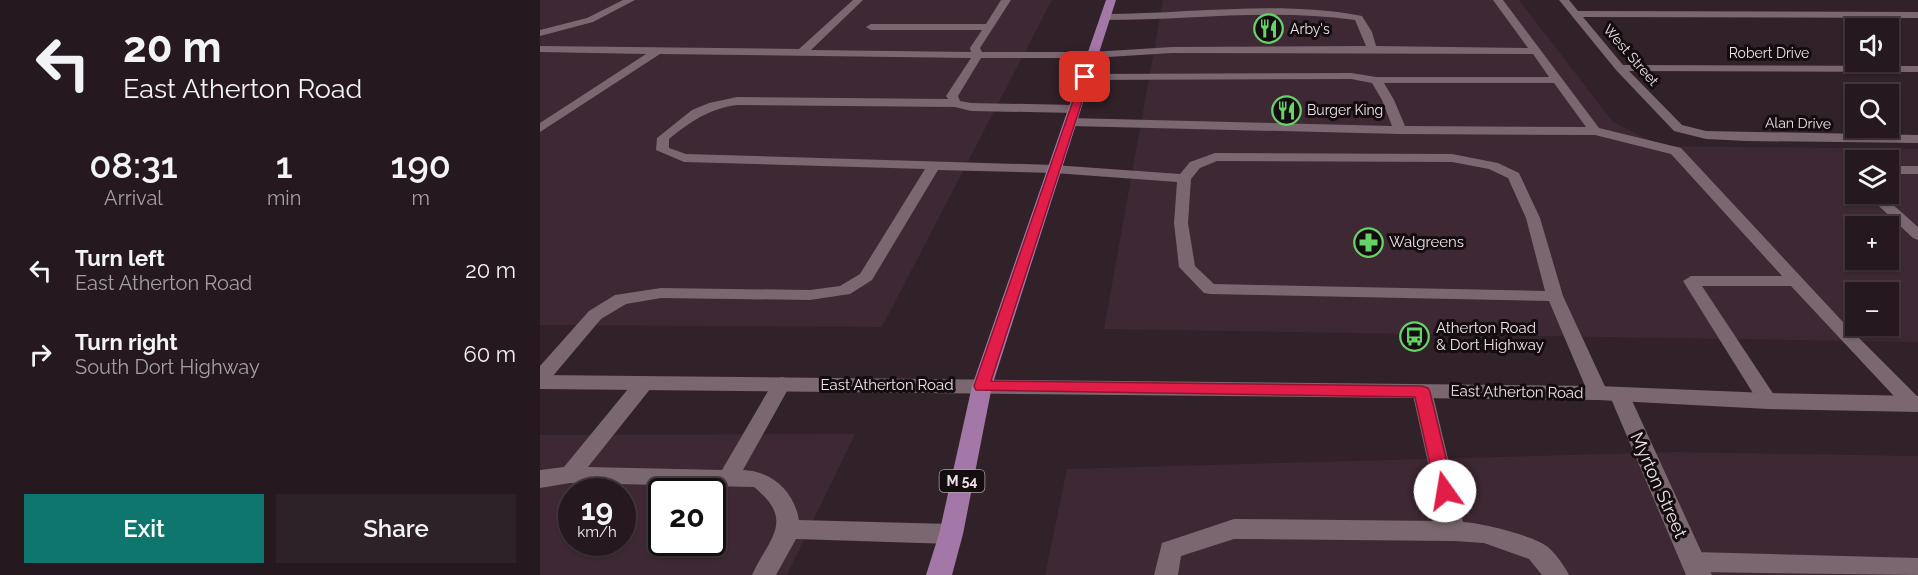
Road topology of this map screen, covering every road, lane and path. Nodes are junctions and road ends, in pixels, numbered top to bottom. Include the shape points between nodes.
1 (630, 0) edge
2 (858, 0) edge
3 (1006, 0) edge
4 (1111, 0) edge
5 (1327, 0) edge
6 (1498, 0) edge
7 (1564, 0) edge
8 (1331, 12) junction
9 (1577, 14) junction
10 (1918, 15) edge
11 (1105, 17) junction
12 (871, 27) dead end
13 (988, 27) junction
14 (540, 33) edge
15 (1371, 49) junction
16 (540, 50) edge
17 (1534, 51) junction
18 (656, 52) junction
19 (801, 53) junction
20 (978, 55) junction
21 (1092, 56) junction
22 (1620, 68) junction
23 (1918, 69) edge
24 (1085, 77) junction
25 (1376, 80) junction
26 (1556, 80) junction
27 (956, 103) junction
28 (1072, 116) junction
29 (540, 128) edge
30 (1678, 128) joint
31 (1401, 130) junction
32 (1595, 131) junction
33 (1918, 139) edge
34 (934, 165) junction
35 (1054, 169) junction
36 (1899, 170) edge
37 (1918, 170) edge
38 (1184, 178) junction
39 (1884, 204) edge
40 (1918, 235) edge
41 (1797, 281) junction
42 (1555, 296) junction
43 (540, 380) edge
44 (644, 383) junction
45 (782, 384) junction
46 (982, 386) junction
47 (1422, 392) junction
48 (1609, 394) junction
49 (1768, 401) junction
50 (1916, 404) edge
51 (570, 475) junction
52 (728, 478) junction
53 (540, 479) edge
54 (788, 529) junction
55 (1454, 531) junction
56 (951, 534) junction
57 (1918, 568) edge
58 (1696, 569) edge
59 (764, 575) edge
60 (939, 575) edge
61 (1166, 575) edge
62 (1557, 575) edge

1 - 14 lane via 590,20
2 - 19 lane
3 - 13 lane
4 - 11 main road, M 54
5 - 8 lane
6 - 17 lane
7 - 9 lane, West Street
8 - 11 lane
8 - 15 lane via 1359,18
9 - 10 lane
9 - 22 lane, West Street
11 - 21 main road, M 54
12 - 13 lane
13 - 20 lane via 975,48
15 - 17 lane
15 - 21 lane via 1172,50
16 - 18 lane
17 - 26 lane
18 - 19 lane
18 - 29 lane
19 - 20 lane
20 - 21 lane
20 - 27 lane via 952,96
21 - 24 main road, M 54
22 - 23 lane, Robert Drive
22 - 30 lane, West Street
24 - 25 lane via 1351,76
24 - 28 main road, M 54
25 - 26 lane
25 - 31 lane
26 - 32 lane
27 - 28 lane
27 - 34 lane via 721,103 694,112 663,138 663,150 684,158
28 - 31 lane via 1127,122
28 - 35 main road, M 54
30 - 33 lane, Alan Drive via 1706,135 1746,137
31 - 32 lane
32 - 41 lane via 1676,151
34 - 35 lane
34 - 43 lane via 866,277 844,291 810,295 661,293 621,299 595,315
35 - 38 lane
35 - 46 main road, M 54
36 - 37 lane
38 - 42 lane via 1181,223 1187,267 1210,289
38 - 42 lane via 1195,165 1215,157 1452,158 1492,166 1514,176 1533,218
39 - 40 lane
41 - 49 lane via 1691,281
41 - 50 lane
42 - 48 lane
43 - 44 street, East Atherton Road
44 - 45 street, East Atherton Road
44 - 51 lane
45 - 46 street, East Atherton Road
45 - 52 lane
46 - 47 street, East Atherton Road
46 - 56 main road, M 54
47 - 48 street, East Atherton Road
47 - 55 lane
48 - 49 street, East Atherton Road
48 - 58 street, Myrton Street
49 - 50 street, East Atherton Road
51 - 52 lane
51 - 53 lane
52 - 54 lane via 758,479 773,489 786,512
54 - 56 lane
54 - 59 lane
55 - 61 lane via 1234,530 1170,550
55 - 62 lane via 1485,533 1537,552
56 - 60 main road, M 54
57 - 58 lane

